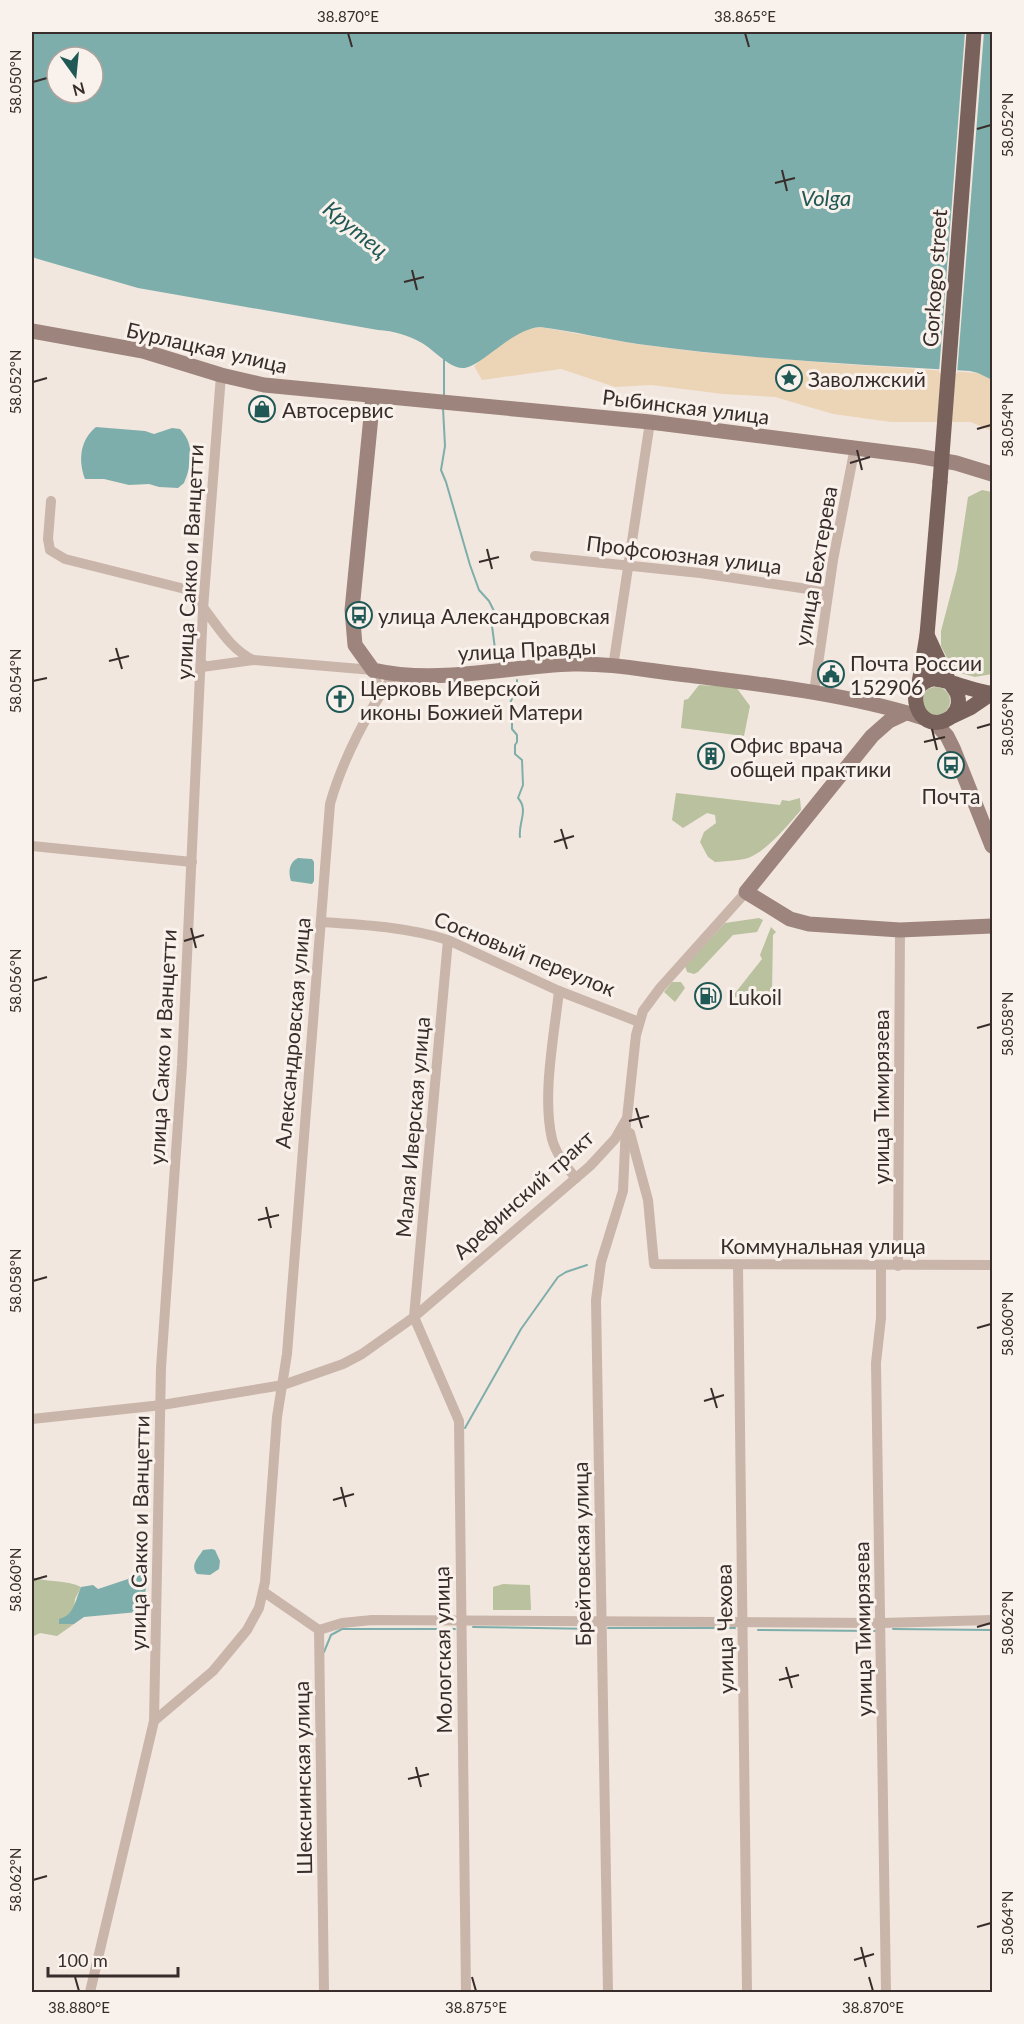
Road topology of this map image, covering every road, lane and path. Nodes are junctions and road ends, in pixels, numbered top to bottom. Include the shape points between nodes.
1 (974, 32) edge
2 (32, 331) edge
3 (221, 375) junction
4 (373, 396) junction
5 (650, 422) junction
6 (855, 447) junction
7 (993, 474) edge
8 (51, 501) dead end
9 (535, 556) dead end
10 (627, 566) junction
11 (828, 592) junction
12 (203, 609) junction
13 (927, 635) junction
14 (253, 660) junction
15 (202, 667) junction
16 (613, 667) junction
17 (373, 670) junction
18 (394, 675) junction
19 (951, 684) junction
20 (917, 692) junction
21 (814, 693) junction
22 (992, 693) edge
23 (380, 694) junction
24 (873, 703) junction
25 (906, 713) junction
26 (940, 719) junction
27 (872, 736) junction
28 (32, 846) edge
29 (993, 846) edge
30 (192, 862) junction
31 (746, 892) junction
32 (322, 922) junction
33 (993, 926) edge
34 (900, 930) junction
35 (448, 940) junction
36 (559, 992) junction
37 (639, 1022) junction
38 (627, 1118) junction
39 (576, 1179) junction
40 (993, 1264) edge
41 (738, 1265) junction
42 (880, 1265) junction
43 (898, 1266) junction
44 (414, 1317) junction
45 (283, 1385) junction
46 (162, 1405) junction
47 (32, 1419) edge
48 (264, 1592) junction
49 (460, 1620) junction
50 (602, 1620) junction
51 (993, 1620) edge
52 (743, 1622) junction
53 (882, 1623) junction
54 (319, 1630) junction
55 (154, 1721) junction
56 (90, 1992) edge
57 (324, 1992) edge
58 (466, 1992) edge
59 (608, 1992) edge
60 (747, 1992) edge
61 (886, 1992) edge

1 - 13 main road, Gorkogo street, bridge
2 - 3 street, Бурлацкая улица via 143,351
3 - 4 street, Бурлацкая улица via 294,389
3 - 12 street, улица Сакко и Ванцетти
4 - 5 street, Рыбинская улица
4 - 17 street via 352,610 355,645
5 - 6 street, Рыбинская улица
5 - 10 street
6 - 7 street, Рыбинская улица via 956,463
6 - 11 street, улица Бехтерева
8 - 12 street via 50,550 65,559 185,589
9 - 10 street, Профсоюзная улица
10 - 11 street, Профсоюзная улица
10 - 16 street
11 - 21 street, улица Бехтерева
12 - 14 street via 230,644
12 - 15 street, улица Сакко и Ванцетти
13 - 19 main road
13 - 20 main road, Gorkogo street
14 - 15 street, улица Правды
14 - 17 street, улица Правды
15 - 30 street, улица Сакко и Ванцетти
16 - 18 street, улица Правды via 575,664
16 - 21 street, улица Правды
17 - 18 street, улица Правды
17 - 23 street
18 - 23 street, Александровская улица
19 - 20 main road via 942,679 931,680
19 - 22 main road
19 - 26 main road via 959,702
20 - 24 street, улица Правды via 899,702
20 - 26 main road via 915,705
21 - 24 street, улица Правды
22 - 26 main road via 970,708
23 - 32 street, Александровская улица via 340,774 330,804
24 - 25 street, улица Правды
24 - 27 street via 877,712
25 - 26 street, улица Правды
25 - 27 street, Арефинский тракт
26 - 29 street
27 - 31 street, Арефинский тракт
28 - 30 street
30 - 46 street, улица Сакко и Ванцетти
31 - 34 street via 790,920
31 - 37 street, Арефинский тракт via 660,988
32 - 35 street, Сосновый переулок via 388,928
32 - 45 street, Александровская улица
33 - 34 street
34 - 43 street, улица Тимирязева
35 - 36 street, Сосновый переулок
35 - 44 street, Малая Иверская улица
36 - 37 street, Сосновый переулок
36 - 39 street via 549,1116 557,1152
37 - 38 street, Арефинский тракт
38 - 39 street, Арефинский тракт via 604,1152
38 - 41 street, Коммунальная улица via 648,1200 654,1264
38 - 50 street, Брейтовская улица via 623,1191 601,1262 596,1300
39 - 44 street, Арефинский тракт
40 - 43 street, Коммунальная улица
41 - 42 street, Коммунальная улица
41 - 52 street, улица Чехова
42 - 43 street, Коммунальная улица
42 - 53 street, улица Тимирязева via 881,1318 876,1363
44 - 45 street, Арефинский тракт via 343,1364
44 - 49 street, Мологская улица via 459,1421
45 - 46 street, Арефинский тракт
45 - 48 street via 277,1417
46 - 47 street, Арефинский тракт
46 - 55 street, улица Сакко и Ванцетти
48 - 54 street
48 - 55 street via 247,1630 213,1671
49 - 50 street
49 - 54 street via 372,1620
49 - 58 street, Мологская улица
50 - 52 street
50 - 59 street, Брейтовская улица
51 - 53 street
52 - 53 street
52 - 60 street, улица Чехова
53 - 61 street, улица Тимирязева
54 - 57 street, Шекснинская улица
55 - 56 street, улица Сакко и Ванцетти

